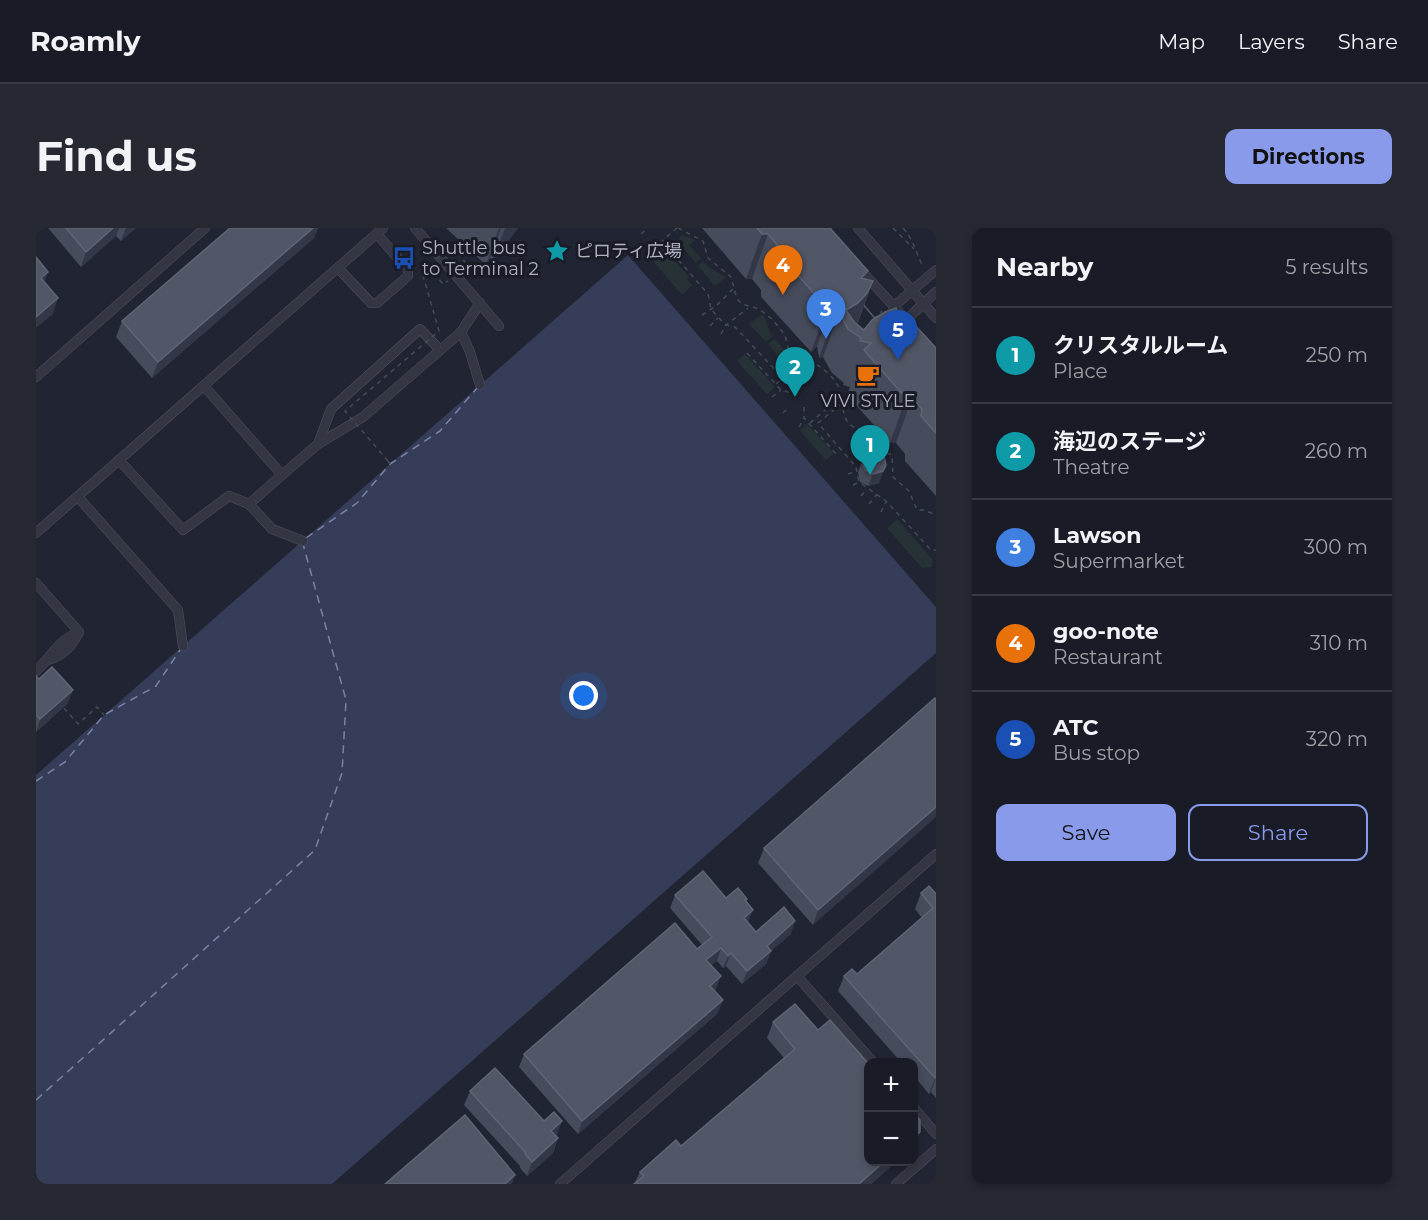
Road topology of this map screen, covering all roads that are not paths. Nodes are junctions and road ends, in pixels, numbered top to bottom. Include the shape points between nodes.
1 (205, 228) edge
2 (414, 228) edge
3 (858, 228) edge
4 (380, 231) edge
5 (855, 263) edge
6 (338, 268) junction
7 (936, 270) edge
8 (912, 291) junction
9 (936, 292) edge
10 (480, 303) junction
11 (923, 303) junction
12 (893, 307) junction
13 (936, 318) edge
14 (906, 320) junction
15 (500, 326) dead end
16 (913, 328) edge
17 (461, 332) junction
18 (440, 350) junction
19 (36, 377) edge
20 (480, 385) dead end
21 (204, 386) junction
22 (318, 444) junction
23 (119, 460) junction
24 (282, 475) junction
25 (78, 497) junction
26 (249, 504) junction
27 (36, 533) edge
28 (303, 541) dead end
29 (36, 583) edge
30 (183, 646) dead end
31 (36, 671) edge
32 (936, 854) edge
33 (797, 976) junction
34 (869, 1058) edge
35 (917, 1112) edge
36 (936, 1134) edge
37 (936, 1149) edge
38 (560, 1184) edge
39 (896, 1184) edge

1 - 19 street
2 - 10 street
3 - 8 street
4 - 6 street
4 - 6 street via 408,270 408,276 377,303 371,303
5 - 12 street
6 - 21 street
7 - 8 street
8 - 11 street
8 - 12 street
9 - 11 street
10 - 15 street
10 - 17 street
11 - 13 street
11 - 14 street
12 - 14 street
14 - 16 street
17 - 18 street
17 - 20 street
18 - 22 street via 363,417
18 - 22 street via 420,330 331,409
21 - 23 street
21 - 24 street
22 - 24 street
23 - 25 street
23 - 26 street via 183,530 229,496
24 - 26 street
25 - 27 street
25 - 30 street via 178,610
26 - 28 street via 272,530
29 - 31 street via 79,632 59,657 48,660
32 - 33 street
33 - 34 street
33 - 38 street
35 - 36 street
37 - 39 street

